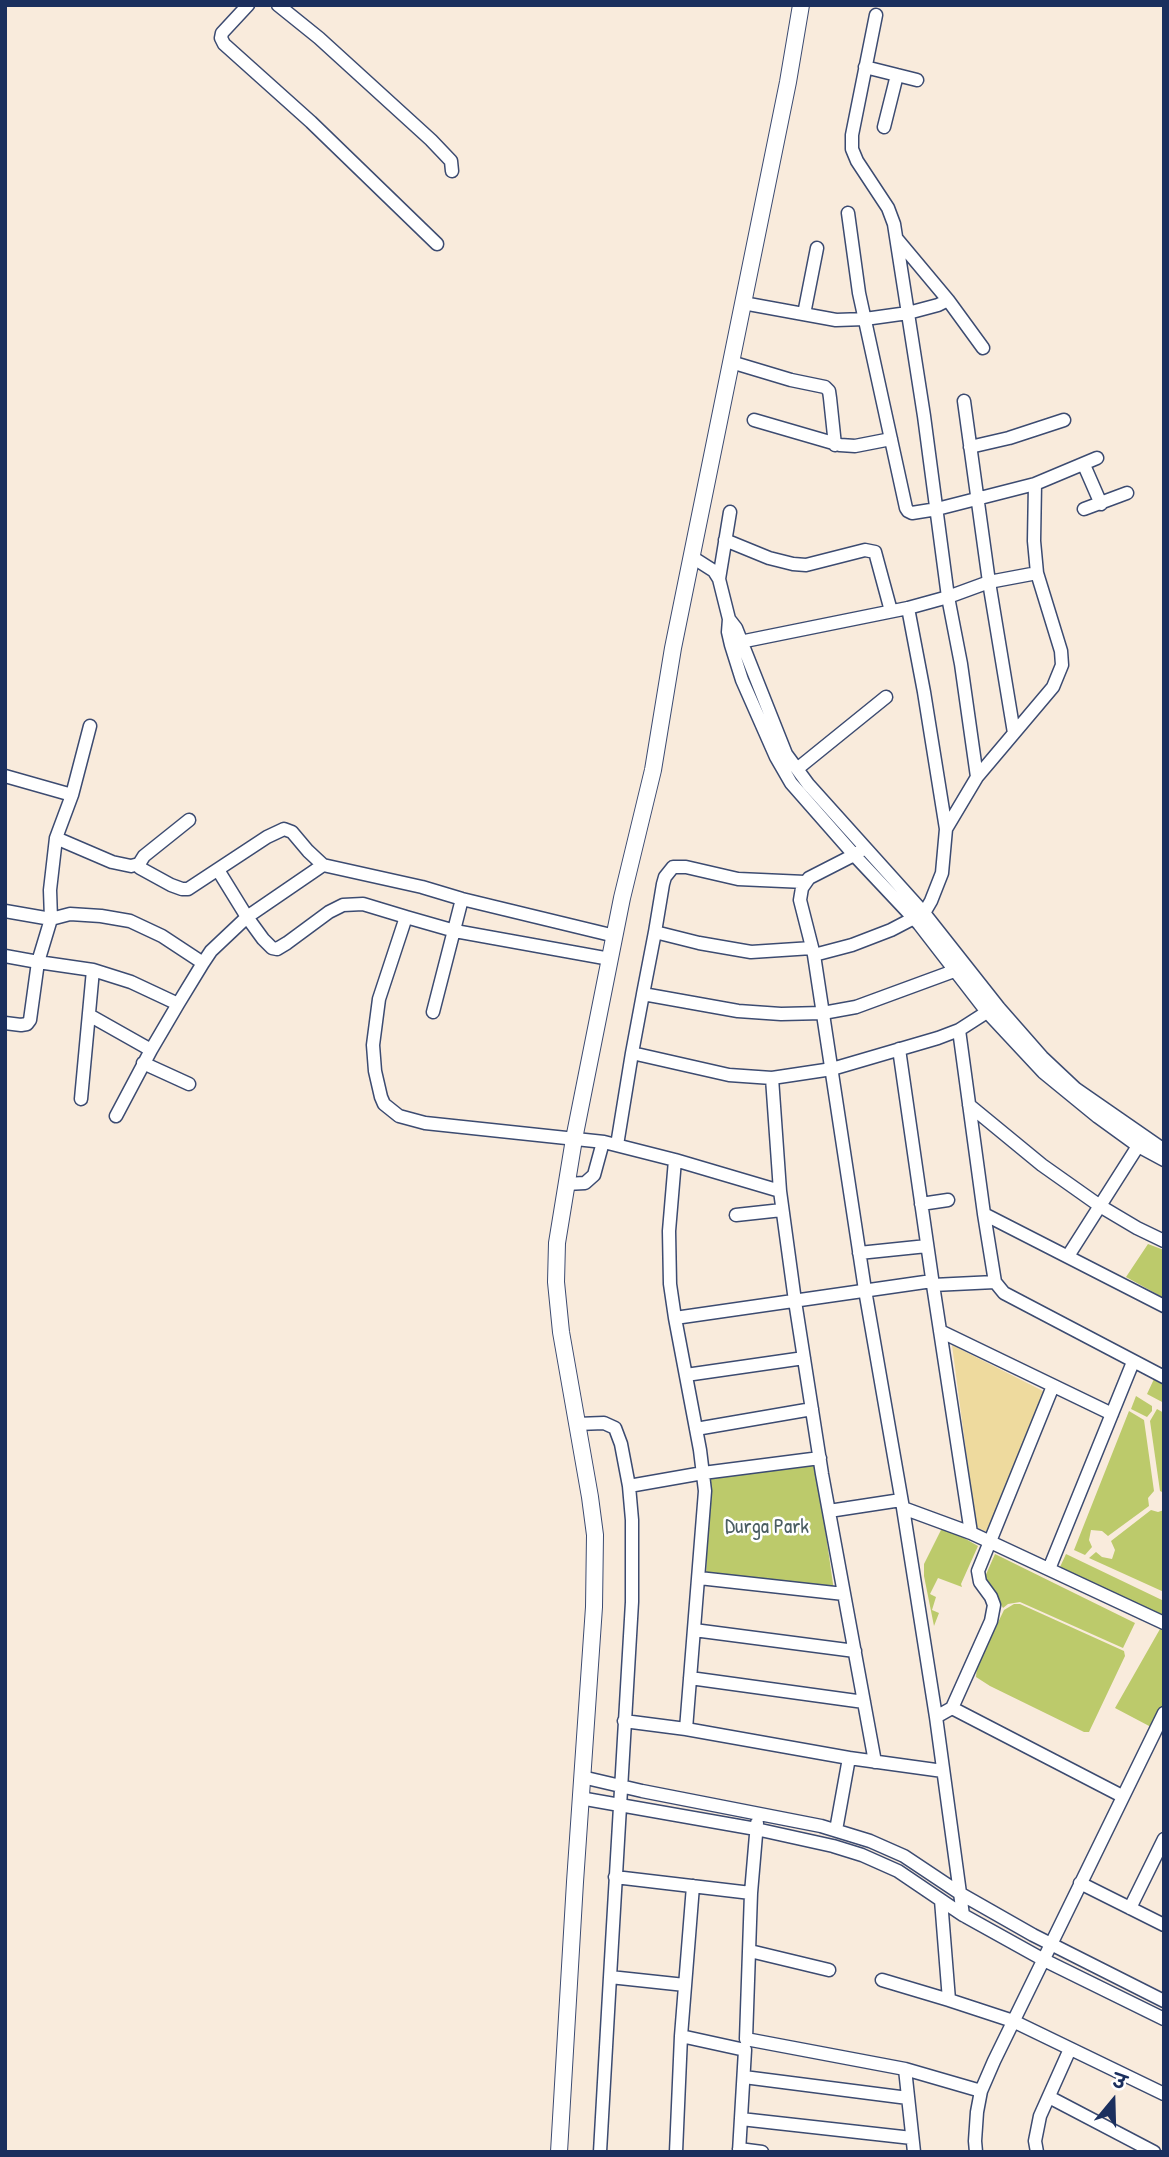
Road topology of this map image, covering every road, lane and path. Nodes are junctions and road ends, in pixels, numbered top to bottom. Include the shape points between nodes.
1 (248, 5) edge
2 (278, 5) edge
3 (801, 5) edge
4 (876, 15) dead end
5 (865, 67) junction
6 (897, 75) junction
7 (917, 80) dead end
8 (884, 128) dead end
9 (452, 171) dead end
10 (848, 213) dead end
11 (897, 239) junction
12 (437, 244) dead end
13 (817, 248) dead end
14 (948, 300) junction
15 (743, 303) junction
16 (908, 313) junction
17 (804, 314) junction
18 (864, 319) junction
19 (982, 348) dead end
20 (731, 362) junction
21 (964, 401) dead end
22 (1064, 420) dead end
23 (754, 421) dead end
24 (891, 439) junction
25 (835, 445) junction
26 (970, 447) junction
27 (1097, 458) dead end
28 (1084, 464) junction
29 (1035, 484) junction
30 (1127, 494) dead end
31 (977, 499) junction
32 (1101, 504) junction
33 (937, 509) junction
34 (1084, 509) dead end
35 (730, 512) dead end
36 (725, 540) junction
37 (692, 557) junction
38 (1037, 573) junction
39 (719, 579) junction
40 (989, 582) junction
41 (948, 597) junction
42 (908, 608) junction
43 (891, 611) junction
44 (729, 619) junction
45 (740, 642) junction
46 (886, 697) dead end
47 (90, 726) dead end
48 (1014, 733) junction
49 (797, 769) junction
50 (5, 776) edge
51 (977, 777) junction
52 (72, 795) junction
53 (189, 820) dead end
54 (946, 829) junction
55 (56, 838) junction
56 (860, 852) junction
57 (139, 864) junction
58 (323, 865) junction
59 (218, 870) junction
60 (805, 882) junction
61 (462, 899) junction
62 (5, 911) edge
63 (919, 915) junction
64 (247, 917) junction
65 (406, 918) junction
66 (51, 919) junction
67 (455, 930) junction
68 (655, 932) junction
69 (615, 936) junction
70 (813, 951) junction
71 (5, 956) edge
72 (610, 959) junction
73 (38, 962) junction
74 (202, 963) junction
75 (93, 970) junction
76 (954, 971) junction
77 (643, 994) junction
78 (178, 1004) junction
79 (433, 1012) dead end
80 (987, 1012) junction
81 (822, 1013) junction
82 (89, 1015) junction
83 (5, 1023) edge
84 (959, 1030) junction
85 (899, 1049) junction
86 (151, 1050) junction
87 (632, 1053) junction
88 (143, 1063) junction
89 (832, 1069) junction
90 (772, 1078) junction
91 (189, 1084) dead end
92 (81, 1099) dead end
93 (969, 1105) junction
94 (116, 1116) dead end
95 (574, 1139) junction
96 (603, 1142) junction
97 (617, 1145) junction
98 (1138, 1146) junction
99 (1164, 1150) edge
100 (675, 1160) junction
101 (1164, 1160) edge
102 (566, 1184) junction
103 (780, 1191) junction
104 (948, 1200) dead end
105 (921, 1204) junction
106 (1100, 1206) junction
107 (782, 1210) junction
108 (984, 1214) junction
109 (736, 1215) dead end
110 (1164, 1241) edge
111 (927, 1246) junction
112 (859, 1253) junction
113 (1068, 1256) junction
114 (995, 1282) junction
115 (933, 1283) junction
116 (865, 1290) junction
117 (795, 1301) junction
118 (1164, 1306) edge
119 (675, 1318) junction
120 (940, 1331) junction
121 (804, 1358) junction
122 (1133, 1362) junction
123 (686, 1375) junction
124 (1164, 1377) edge
125 (1053, 1385) junction
126 (812, 1409) junction
127 (1112, 1414) junction
128 (577, 1424) junction
129 (696, 1429) junction
130 (820, 1458) junction
131 (703, 1472) junction
132 (629, 1486) junction
133 (902, 1504) junction
134 (828, 1511) junction
135 (971, 1533) junction
136 (989, 1541) junction
137 (1049, 1569) junction
138 (699, 1578) junction
139 (844, 1594) junction
140 (1164, 1623) edge
141 (694, 1630) junction
142 (855, 1651) junction
143 (690, 1678) junction
144 (864, 1702) junction
145 (952, 1708) junction
146 (1164, 1713) edge
147 (936, 1717) junction
148 (624, 1721) junction
149 (686, 1730) junction
150 (849, 1758) junction
151 (875, 1762) junction
152 (943, 1771) junction
153 (582, 1777) junction
154 (620, 1786) junction
155 (1122, 1796) junction
156 (580, 1798) junction
157 (619, 1804) junction
158 (758, 1814) junction
159 (756, 1829) junction
160 (836, 1830) junction
161 (1164, 1839) edge
162 (615, 1877) junction
163 (1080, 1883) junction
164 (693, 1886) junction
165 (751, 1893) junction
166 (961, 1894) junction
167 (941, 1900) junction
168 (1130, 1908) junction
169 (963, 1916) junction
170 (1164, 1925) edge
171 (1052, 1944) junction
172 (750, 1951) junction
173 (1044, 1959) junction
174 (829, 1970) dead end
175 (610, 1977) junction
176 (882, 1980) dead end
177 (685, 1985) junction
178 (948, 2000) junction
179 (1164, 2001) edge
180 (1164, 2019) edge
181 (1013, 2021) junction
182 (681, 2036) junction
183 (746, 2045) junction
184 (1070, 2049) junction
185 (905, 2069) junction
186 (744, 2077) junction
187 (981, 2091) junction
188 (1164, 2094) edge
189 (1049, 2097) junction
190 (908, 2098) junction
191 (741, 2119) junction
192 (912, 2138) junction
193 (739, 2151) edge
194 (559, 2152) edge
195 (600, 2152) edge
196 (676, 2152) edge
197 (762, 2152) edge
198 (914, 2152) edge
199 (976, 2152) edge
200 (1037, 2152) edge
201 (1154, 2152) edge

1 - 12 street via 222,33 224,44
2 - 9 street via 431,139 452,161
3 - 15 main road
4 - 5 street
5 - 6 street
5 - 11 street via 852,149 888,208
6 - 7 street
6 - 8 street
10 - 18 street
11 - 14 street
11 - 16 street
13 - 17 street
14 - 16 street
14 - 19 street
15 - 17 street
15 - 20 main road
16 - 18 street
16 - 33 street
17 - 18 street
18 - 24 street
20 - 25 street via 825,387
20 - 37 main road
21 - 26 street
22 - 26 street
23 - 25 street
24 - 25 street
24 - 33 street via 906,508 912,513
26 - 31 street
27 - 28 street
28 - 29 street
28 - 32 street
29 - 31 street
29 - 38 street
30 - 32 street
31 - 33 street
31 - 40 street
32 - 34 street
33 - 41 street
35 - 36 street
36 - 39 street
36 - 43 street via 793,564 875,552
37 - 39 street
37 - 69 main road via 653,770
38 - 40 street
38 - 48 street via 1062,665 1053,687
39 - 44 street
40 - 41 street
40 - 48 street
41 - 42 street
41 - 51 street
42 - 43 street
42 - 54 street
43 - 45 street
44 - 45 street
44 - 56 street via 728,632 742,680 776,757 800,794
45 - 49 street via 786,754
46 - 49 street
47 - 52 street
48 - 51 street
49 - 56 street
50 - 52 street
51 - 54 street
52 - 55 street
53 - 57 street
54 - 63 street via 942,873 931,901
55 - 57 street via 112,862
55 - 66 street
56 - 60 street
56 - 63 street
57 - 59 street via 142,871 182,889
58 - 59 street via 292,831 284,830
58 - 61 street
58 - 64 street
59 - 64 street
60 - 68 street via 738,879 673,867 663,884
60 - 70 street via 800,900
61 - 67 street
61 - 69 street
62 - 66 street
63 - 70 street via 852,945
63 - 76 street
63 - 99 street via 1042,1057 1076,1089
64 - 65 street via 267,945 277,949 343,905 363,904
64 - 74 street
65 - 67 street
65 - 95 street via 375,1023 373,1060 384,1104 398,1116 425,1123
66 - 73 street
66 - 74 street via 70,914 130,921
67 - 72 street
67 - 79 street
68 - 70 street via 751,952
68 - 77 street
69 - 72 main road
70 - 81 street
71 - 73 street
72 - 95 main road
73 - 75 street
73 - 83 street via 30,1020 21,1025
74 - 78 street
75 - 78 street
75 - 82 street
76 - 80 street
76 - 81 street via 856,1007
77 - 81 street via 738,1011
77 - 87 street
78 - 86 street
80 - 84 street
80 - 98 street via 1063,1090
81 - 89 street
82 - 86 street
82 - 92 street
84 - 85 street
84 - 93 street
85 - 89 street
85 - 105 street
86 - 88 street
87 - 90 street via 703,1070
87 - 97 street
88 - 91 street
88 - 94 street
89 - 90 street
89 - 112 street
90 - 103 street
93 - 106 street
93 - 108 street
95 - 96 street
95 - 102 main road
96 - 97 street
96 - 102 street via 594,1175 585,1183
97 - 100 street
98 - 101 street
98 - 106 street
100 - 103 street
100 - 119 street via 668,1257
102 - 128 main road via 556,1282
103 - 107 street
104 - 105 street
105 - 111 street
106 - 110 street
106 - 113 street
107 - 109 street
107 - 117 street
108 - 113 street
108 - 114 street
111 - 112 street
111 - 115 street
112 - 116 street
113 - 118 street
114 - 115 street
114 - 122 street via 1004,1293
115 - 116 street
115 - 120 street
116 - 117 street
116 - 133 street
117 - 119 street
117 - 121 street
119 - 123 street
120 - 125 street
120 - 135 street
121 - 123 street
121 - 126 street
122 - 124 street
122 - 127 street
123 - 129 street
125 - 127 street
125 - 136 street
126 - 129 street
126 - 130 street
127 - 137 street
128 - 132 street via 604,1423 615,1428
128 - 153 main road via 595,1535
129 - 131 street
130 - 131 street
130 - 134 street
131 - 132 street
131 - 138 street
132 - 148 street via 633,1556
133 - 134 street
133 - 135 street
133 - 147 street
134 - 139 street
135 - 136 street
136 - 137 street
136 - 145 street via 978,1576 994,1611
137 - 140 street
138 - 139 street
138 - 141 street
139 - 142 street
141 - 142 street
141 - 143 street
142 - 144 street
143 - 144 street
143 - 149 street
144 - 151 street
145 - 147 street
145 - 155 street
146 - 155 street
147 - 152 street
148 - 149 street
148 - 154 street
149 - 150 street
150 - 151 street
150 - 160 street
151 - 152 street
152 - 166 street
153 - 154 street
153 - 156 main road
154 - 157 street
154 - 158 street
155 - 163 street
156 - 157 street
156 - 194 main road
157 - 159 street
157 - 162 street
158 - 159 street
158 - 160 street
159 - 165 street
159 - 167 street via 862,1855 898,1871
160 - 166 street via 889,1849
161 - 168 street
162 - 164 street
162 - 175 street
163 - 168 street
163 - 171 street
164 - 165 street
164 - 177 street
165 - 172 street
166 - 169 street
166 - 171 street
167 - 169 street
167 - 178 street
168 - 170 street
169 - 173 street
171 - 173 street
171 - 179 street
172 - 174 street
172 - 183 street
173 - 180 street
173 - 181 street
175 - 177 street
175 - 195 street
176 - 178 street
177 - 182 street
178 - 181 street
181 - 184 street
181 - 187 street
182 - 183 street
182 - 196 street
183 - 185 street
183 - 186 street
184 - 188 street
184 - 189 street
185 - 187 street
185 - 190 street
186 - 190 street
186 - 191 street
187 - 199 street
189 - 200 street via 1037,2130
189 - 201 street
190 - 192 street
191 - 192 street
191 - 193 street
192 - 198 street
193 - 197 street

